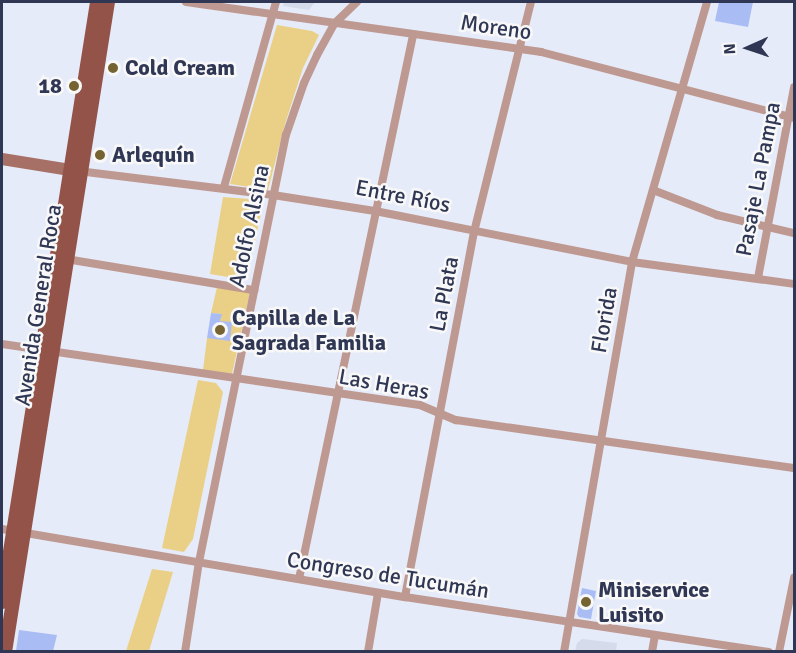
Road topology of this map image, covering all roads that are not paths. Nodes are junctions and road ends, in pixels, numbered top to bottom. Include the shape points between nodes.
1 (98, 2) edge
2 (108, 2) edge
3 (186, 2) edge
4 (276, 2) edge
5 (357, 2) edge
6 (531, 2) edge
7 (707, 2) edge
8 (274, 15) junction
9 (334, 24) junction
10 (413, 35) junction
11 (520, 48) junction
12 (795, 87) edge
13 (684, 88) junction
14 (791, 118) edge
15 (2, 159) edge
16 (75, 171) junction
17 (224, 187) junction
18 (654, 190) junction
19 (273, 195) junction
20 (375, 211) junction
21 (767, 227) junction
22 (474, 232) junction
23 (795, 233) edge
24 (66, 259) junction
25 (632, 262) junction
26 (758, 278) junction
27 (795, 284) edge
28 (254, 290) junction
29 (2, 344) edge
30 (46, 351) junction
31 (237, 379) junction
32 (338, 393) junction
33 (439, 413) junction
34 (601, 441) junction
35 (795, 468) edge
36 (13, 531) edge
37 (199, 562) junction
38 (795, 578) edge
39 (299, 579) junction
40 (378, 593) junction
41 (405, 597) junction
42 (2, 602) edge
43 (569, 622) junction
44 (655, 635) junction
45 (747, 650) edge
46 (5, 651) edge
47 (185, 651) edge
48 (368, 651) edge
49 (564, 651) edge
50 (652, 651) edge
51 (769, 651) edge
52 (779, 651) edge

1 - 16 main road, Avenida General Roca
2 - 16 main road, Avenida General Roca
3 - 8 street, Moreno
4 - 8 street
5 - 9 street, Adolfo Alsina
6 - 11 street, La Plata
7 - 13 street, Florida
8 - 9 street, Moreno
8 - 17 street
9 - 10 street, Moreno
9 - 19 street, Adolfo Alsina via 295,107
10 - 11 street, Moreno
10 - 20 street
11 - 13 street, Moreno
11 - 22 street, La Plata
12 - 14 street, Pasaje La Pampa
13 - 14 street, Moreno
13 - 18 street, Florida
14 - 21 street, Pasaje La Pampa
15 - 16 street, Entre Ríos
16 - 17 street, Entre Ríos
16 - 24 main road, Avenida General Roca
16 - 30 main road, Avenida General Roca
17 - 19 street, Entre Ríos
18 - 21 street via 717,215
18 - 25 street, Florida
19 - 20 street, Entre Ríos
19 - 28 street, Adolfo Alsina
20 - 22 street, Entre Ríos
20 - 32 street
21 - 23 street
21 - 26 street, Pasaje La Pampa
22 - 25 street, Entre Ríos
22 - 33 street, La Plata
24 - 28 street
24 - 30 main road, Avenida General Roca
25 - 26 street, Entre Ríos
25 - 34 street, Florida
26 - 27 street, Entre Ríos
28 - 31 street, Adolfo Alsina
29 - 30 street, Las Heras
30 - 31 street, Las Heras
30 - 36 main road, Avenida General Roca
31 - 32 street, Las Heras
31 - 37 street, Adolfo Alsina
32 - 33 street, Las Heras via 420,405
32 - 39 street
33 - 34 street, Las Heras via 456,420
33 - 41 street, La Plata
34 - 35 street, Las Heras
34 - 43 street, Florida
36 - 37 street, Congreso de Tucumán
36 - 42 main road, Avenida General Roca
36 - 46 main road, Avenida General Roca
37 - 39 street, Congreso de Tucumán
37 - 47 street, Adolfo Alsina
38 - 52 street
39 - 40 street, Congreso de Tucumán
40 - 41 street, Congreso de Tucumán
40 - 48 street
41 - 43 street, Congreso de Tucumán
43 - 44 street, Congreso de Tucumán
43 - 49 street, Florida
44 - 45 street, Congreso de Tucumán
44 - 50 street
45 - 51 street, Congreso de Tucumán

